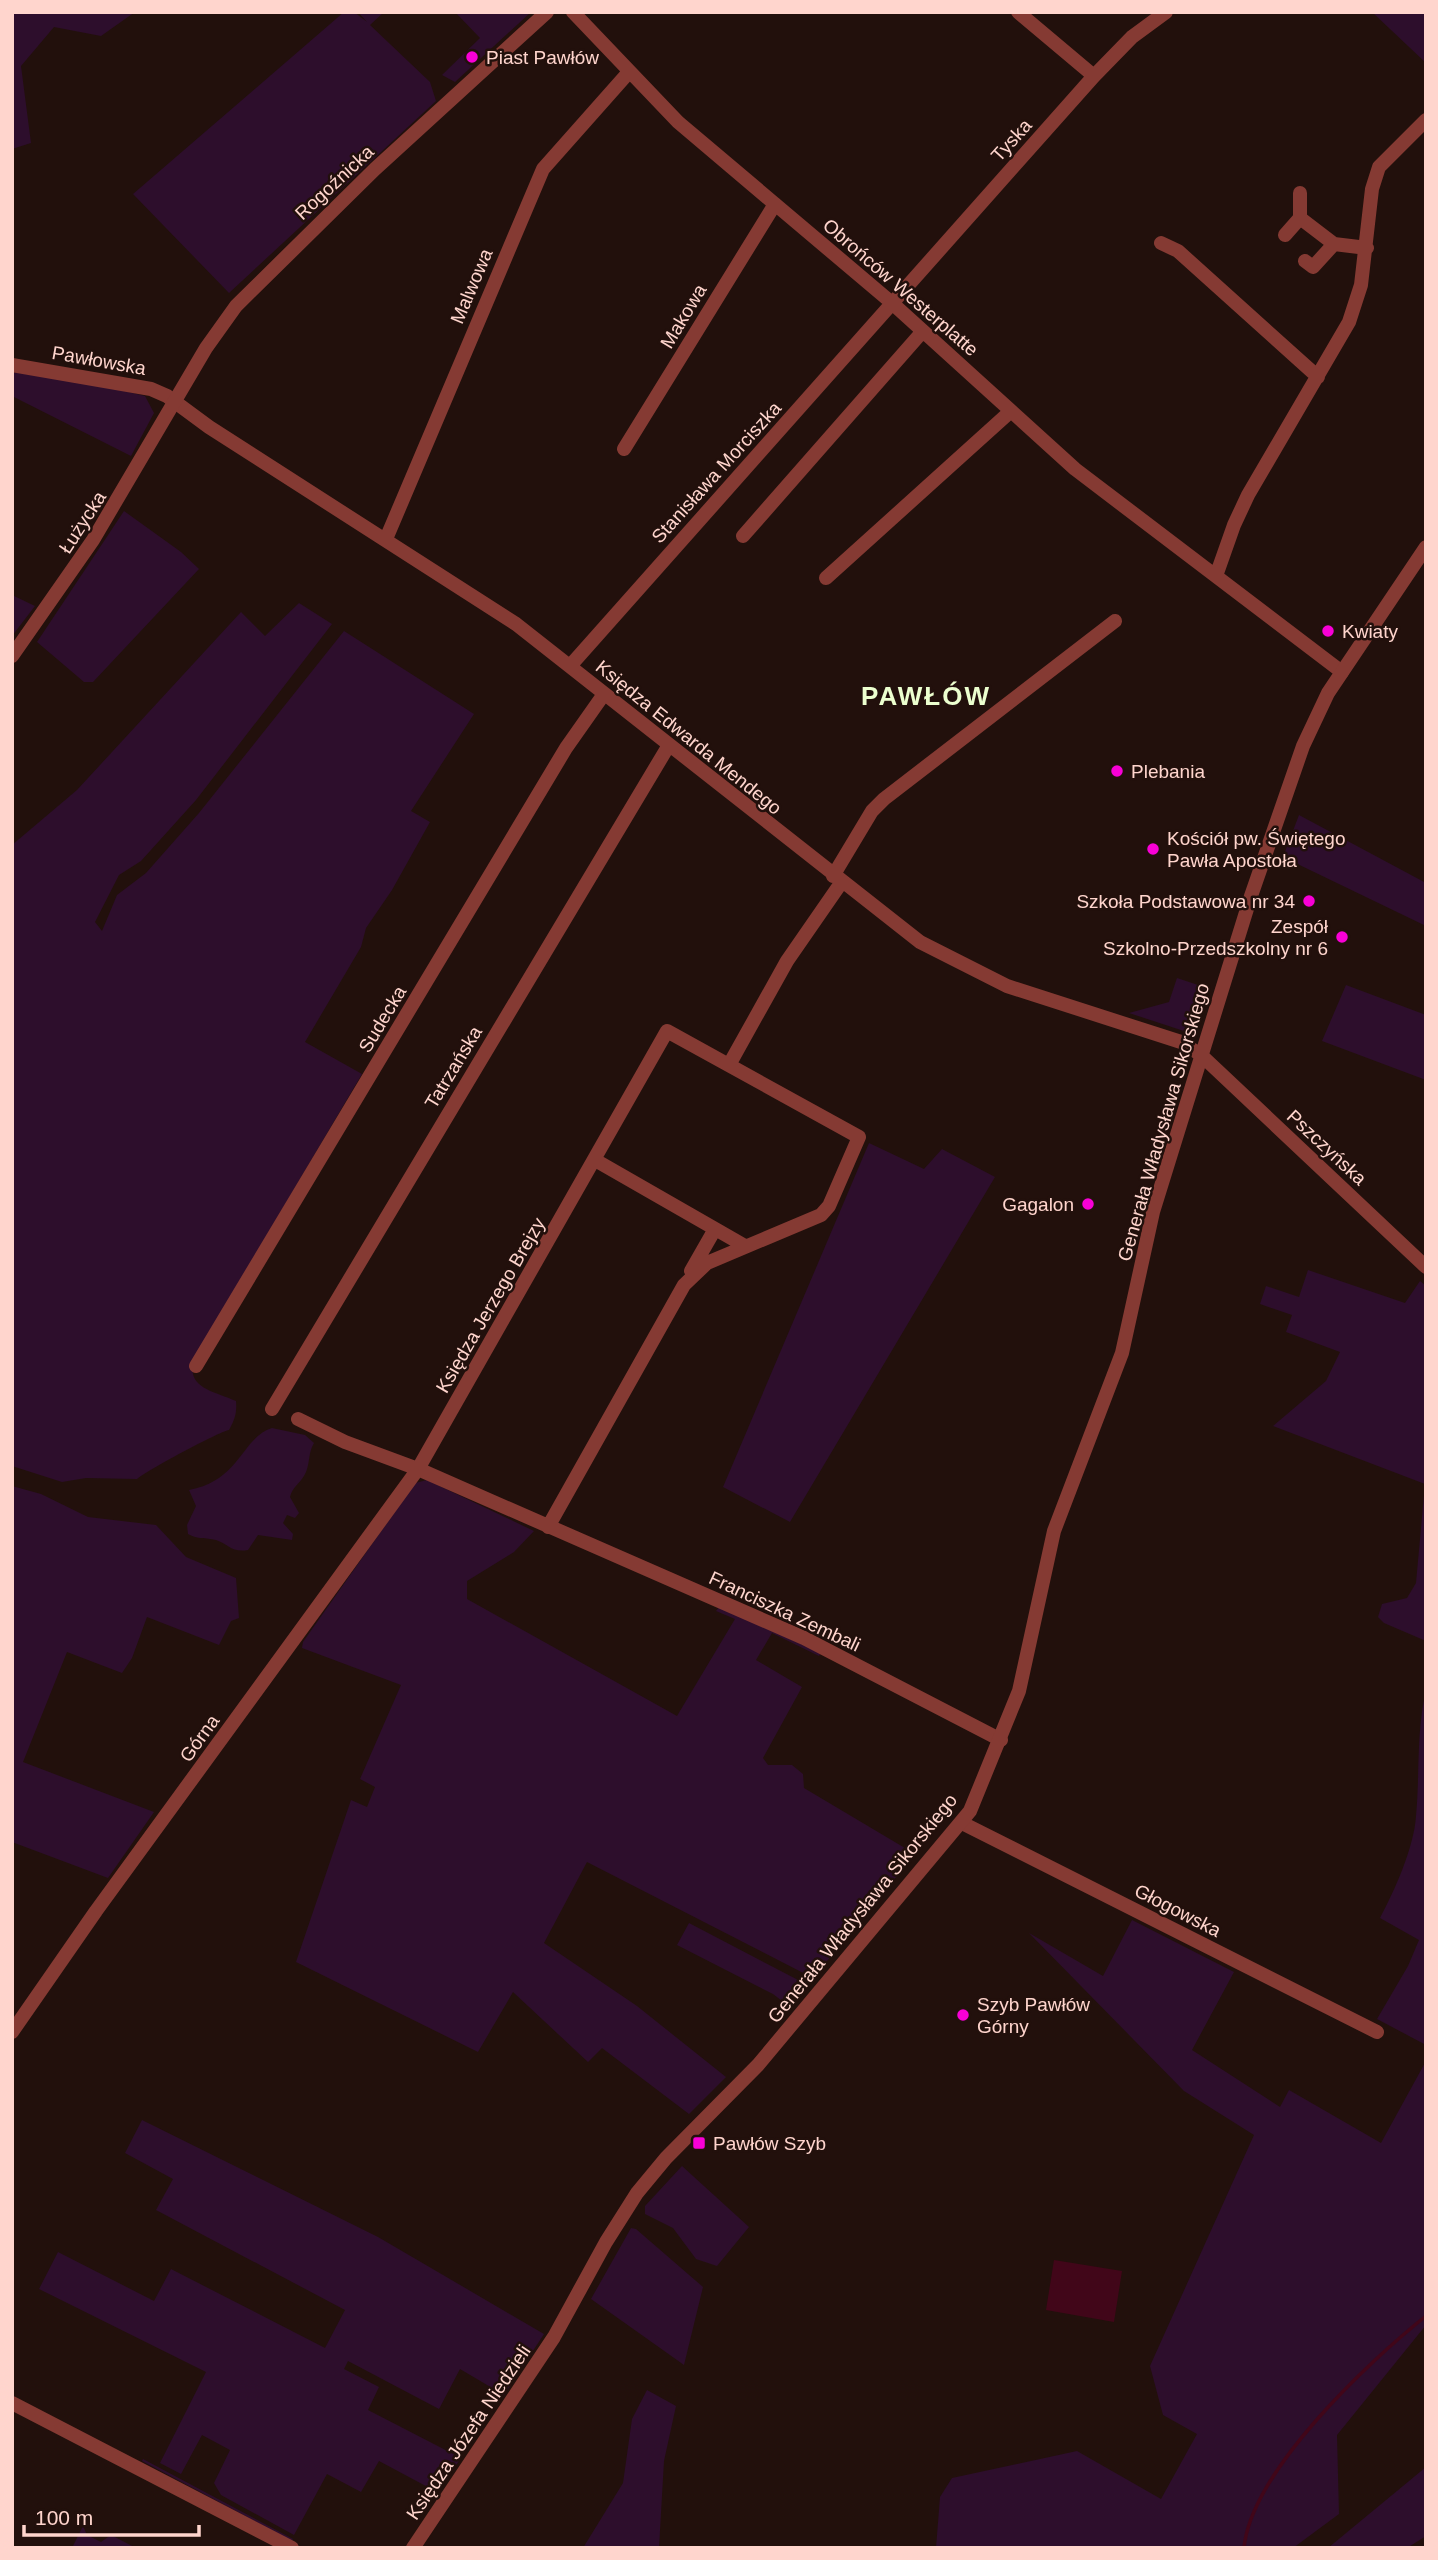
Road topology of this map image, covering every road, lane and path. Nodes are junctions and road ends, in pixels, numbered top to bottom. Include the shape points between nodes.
1 (547, 12) edge
2 (573, 12) edge
3 (1018, 12) edge
4 (1166, 12) edge
5 (629, 72) junction
6 (1094, 76) junction
7 (1426, 120) edge
8 (1300, 193) dead end
9 (775, 204) junction
10 (1300, 218) junction
11 (1285, 235) dead end
12 (1161, 243) dead end
13 (1334, 244) junction
14 (1367, 248) junction
15 (1306, 261) dead end
16 (892, 303) junction
17 (923, 331) junction
18 (12, 365) edge
19 (1318, 377) junction
20 (175, 403) junction
21 (1011, 411) junction
22 (624, 449) dead end
23 (743, 536) dead end
24 (386, 539) junction
25 (1426, 547) edge
26 (1216, 576) junction
27 (826, 578) dead end
28 (1115, 621) dead end
29 (12, 656) edge
30 (570, 666) junction
31 (1342, 672) junction
32 (604, 694) junction
33 (669, 745) junction
34 (837, 879) junction
35 (1201, 1055) junction
36 (729, 1065) junction
37 (595, 1160) junction
38 (715, 1229) junction
39 (745, 1246) junction
40 (1426, 1267) edge
41 (684, 1285) junction
42 (196, 1366) dead end
43 (272, 1409) dead end
44 (298, 1419) dead end
45 (418, 1468) junction
46 (548, 1527) junction
47 (1001, 1740) junction
48 (962, 1824) junction
49 (12, 2032) edge
50 (1377, 2032) dead end
51 (554, 2337) joint
52 (12, 2403) edge
53 (292, 2548) edge
54 (413, 2548) edge

1 - 20 street, Rogoźnicka via 257,282 216,332
2 - 5 street, Obrońców Westerplatte
3 - 6 street
4 - 6 street, Tyska via 1145,25
5 - 9 street, Obrońców Westerplatte via 678,122
5 - 24 street, Malwowa via 543,169
6 - 16 street, Tyska
7 - 14 street via 1379,167 1372,189
8 - 10 street
9 - 16 street, Obrońców Westerplatte
9 - 22 street, Makowa
10 - 11 street
10 - 13 street
12 - 19 street via 1178,251
13 - 14 street
13 - 15 street via 1313,267
14 - 19 street via 1349,322
16 - 17 street, Obrońców Westerplatte
16 - 30 street, Stanisława Morciszka
17 - 21 street, Obrońców Westerplatte
17 - 23 street
18 - 20 street, Pawłowska via 138,386
19 - 26 street via 1248,495
20 - 24 street, Księdza Edwarda Mendego
20 - 29 street, Łużycka via 93,540
21 - 26 street, Obrońców Westerplatte via 1107,496
21 - 27 street
24 - 30 street, Księdza Edwarda Mendego via 490,605
25 - 31 street, Generała Władysława Sikorskiego
26 - 31 street, Obrońców Westerplatte
28 - 34 street via 884,799 872,811
30 - 32 street, Księdza Edwarda Mendego
31 - 35 street, Generała Władysława Sikorskiego via 1318,709 1303,746
32 - 33 street, Księdza Edwarda Mendego
32 - 42 street, Sudecka via 566,748
33 - 34 street, Księdza Edwarda Mendego
33 - 43 street, Tatrzańska
34 - 35 street, Księdza Edwarda Mendego via 907,933 973,972 1181,1042
34 - 36 street
35 - 40 street, Pszczyńska
35 - 47 street, Generała Władysława Sikorskiego via 1147,1232 1122,1353 1058,1519 1025,1668
36 - 37 street, Księdza Jerzego Brejzy via 667,1031
36 - 39 street, Księdza Jerzego Brejzy via 859,1138 821,1215
37 - 38 street
37 - 45 street, Księdza Jerzego Brejzy
38 - 39 street
38 - 41 street
39 - 41 street via 706,1263
41 - 46 street
44 - 45 street, Franciszka Zembali via 345,1442
45 - 46 street, Franciszka Zembali
45 - 49 street, Górna
46 - 47 street, Franciszka Zembali via 804,1638
47 - 48 street, Generała Władysława Sikorskiego
48 - 50 street, Głogowska
48 - 51 street, Generała Władysława Sikorskiego via 758,2065 647,2181 617,2222
51 - 54 street, Księdza Józefa Niedzieli
52 - 53 street

